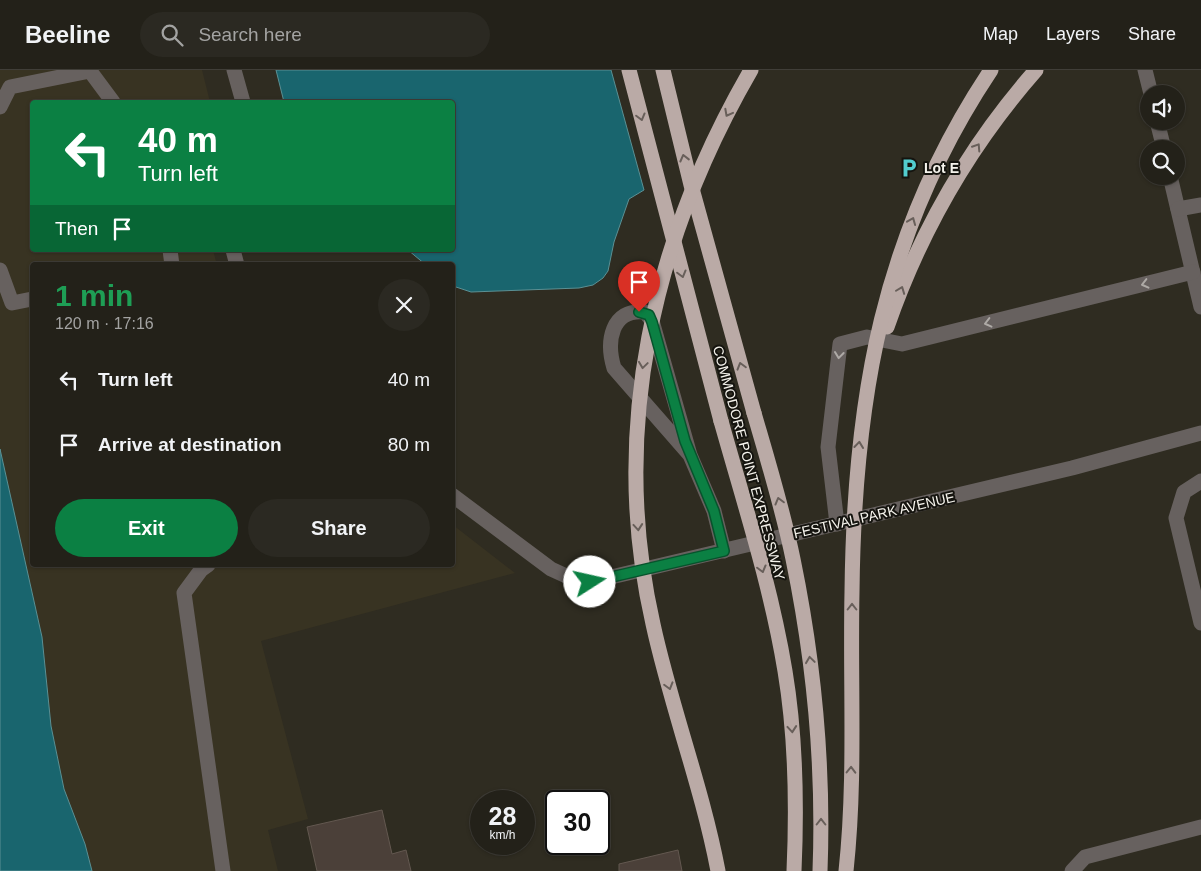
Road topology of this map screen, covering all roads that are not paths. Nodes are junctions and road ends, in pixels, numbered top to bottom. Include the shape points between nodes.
1 (234, 70) edge
2 (629, 70) edge
3 (663, 70) edge
4 (751, 70) edge
5 (991, 70) edge
6 (1036, 70) edge
7 (1145, 70) edge
8 (1149, 85) edge
9 (112, 100) edge
10 (242, 100) edge
11 (0, 107) edge
12 (1172, 185) edge
13 (1201, 204) edge
14 (1178, 210) junction
15 (0, 270) edge
16 (1193, 272) junction
17 (30, 300) edge
18 (1201, 307) edge
19 (862, 420) junction
20 (1201, 433) edge
21 (690, 455) junction
22 (1201, 481) edge
23 (455, 497) edge
24 (837, 524) junction
25 (724, 551) junction
26 (205, 567) edge
27 (1201, 623) edge
28 (1201, 827) edge
29 (223, 871) edge
30 (718, 871) edge
31 (794, 871) edge
32 (820, 871) edge
33 (846, 871) edge
34 (1072, 871) edge

1 - 10 street
2 -> 31 highway, COMMODORE POINT EXPRESSWAY, bridge via 769,597 785,671 795,773
32 -> 3 highway, COMMODORE POINT EXPRESSWAY, bridge via 819,750 808,644 792,557 691,186
4 -> 30 highway, bridge via 709,151 671,246 647,339 637,426 637,514 648,602
19 -> 5 highway, bridge via 877,335 904,242 946,146
19 -> 6 highway, bridge via 875,365 892,315 925,235 981,140
7 - 8 street
9 - 11 street via 90,71 10,87
12 - 14 street
13 - 14 street
14 - 16 street
15 - 17 street via 12,304
16 - 18 street
16 -> 24 street via 902,344 867,337 840,344 828,447
33 -> 19 highway, bridge via 851,782 852,552
20 - 24 street, FESTIVAL PARK AVENUE via 1072,468
21 - 21 street via 614,368 610,350 612,330 616,323 631,313 645,312 652,322
21 - 25 street via 714,511
22 - 27 street via 1184,492 1176,518
23 - 25 street, FESTIVAL PARK AVENUE via 550,569 575,580 604,580
24 - 25 street, FESTIVAL PARK AVENUE
26 - 29 street via 184,593
28 - 34 street via 1084,857

